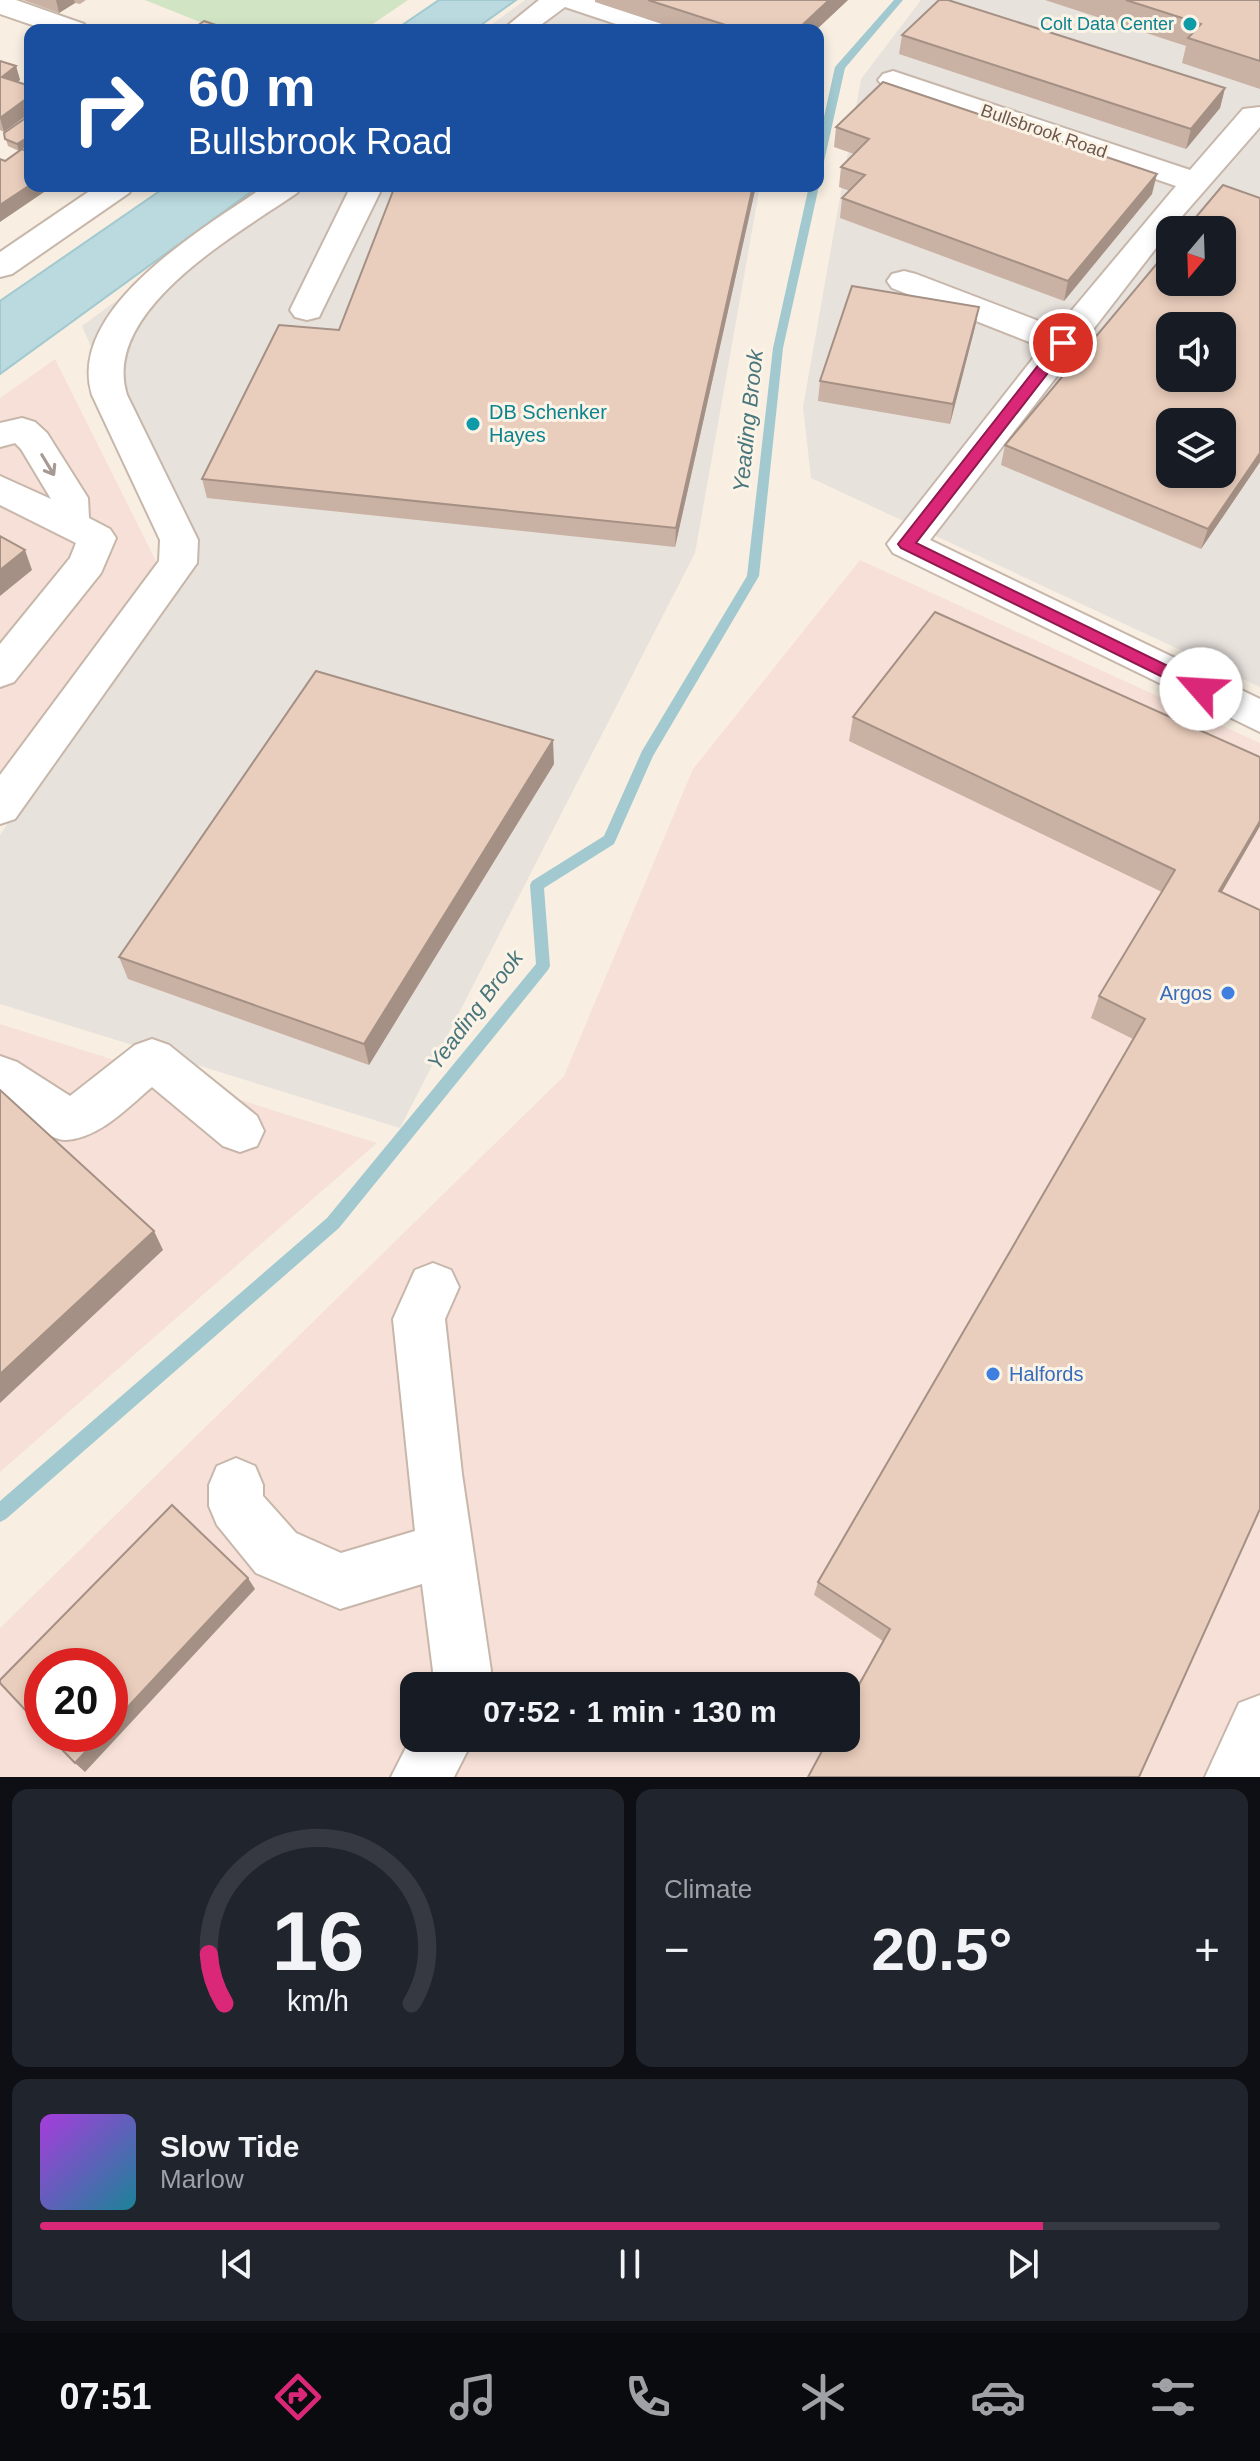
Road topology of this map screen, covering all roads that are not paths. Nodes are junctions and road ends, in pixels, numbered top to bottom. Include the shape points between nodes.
1 (557, 0) edge
2 (572, 0) edge
3 (0, 4) edge
4 (57, 24) edge
5 (524, 24) edge
6 (644, 24) edge
7 (893, 80) dead end
8 (1254, 115) dead end
9 (1195, 182) junction
10 (109, 192) edge
11 (278, 192) edge
12 (364, 192) edge
13 (0, 267) edge
14 (904, 281) dead end
15 (307, 310) dead end
16 (1063, 343) junction
17 (0, 435) edge
18 (0, 489) edge
19 (71, 525) junction
20 (0, 672) edge
21 (1258, 713) edge
22 (0, 807) edge
23 (0, 1077) edge
24 (240, 1131) dead end
25 (433, 1287) dead end
26 (236, 1485) dead end
27 (447, 1549) junction
28 (462, 1672) edge
29 (1260, 1724) edge
30 (436, 1752) edge
31 (421, 1777) edge
32 (1235, 1777) edge

1 - 5 street
2 - 6 street
3 - 4 street
7 - 9 street, Bullsbrook Road
8 - 9 street
9 - 16 street
10 - 13 street
11 - 22 street via 158,280 118,324 106,353 105,377 179,540 178,563
12 - 15 street
14 - 16 street
16 - 21 street via 906,544
17 -> 19 street via 22,430 34,441 69,498
18 - 19 street
19 - 20 street via 97,538 87,563
23 - 24 street via 65,1119 89,1111 152,1059
25 - 27 street via 419,1319
26 - 27 street via 236,1506 276,1553 340,1581
27 - 28 street
29 - 32 street
30 - 31 street

